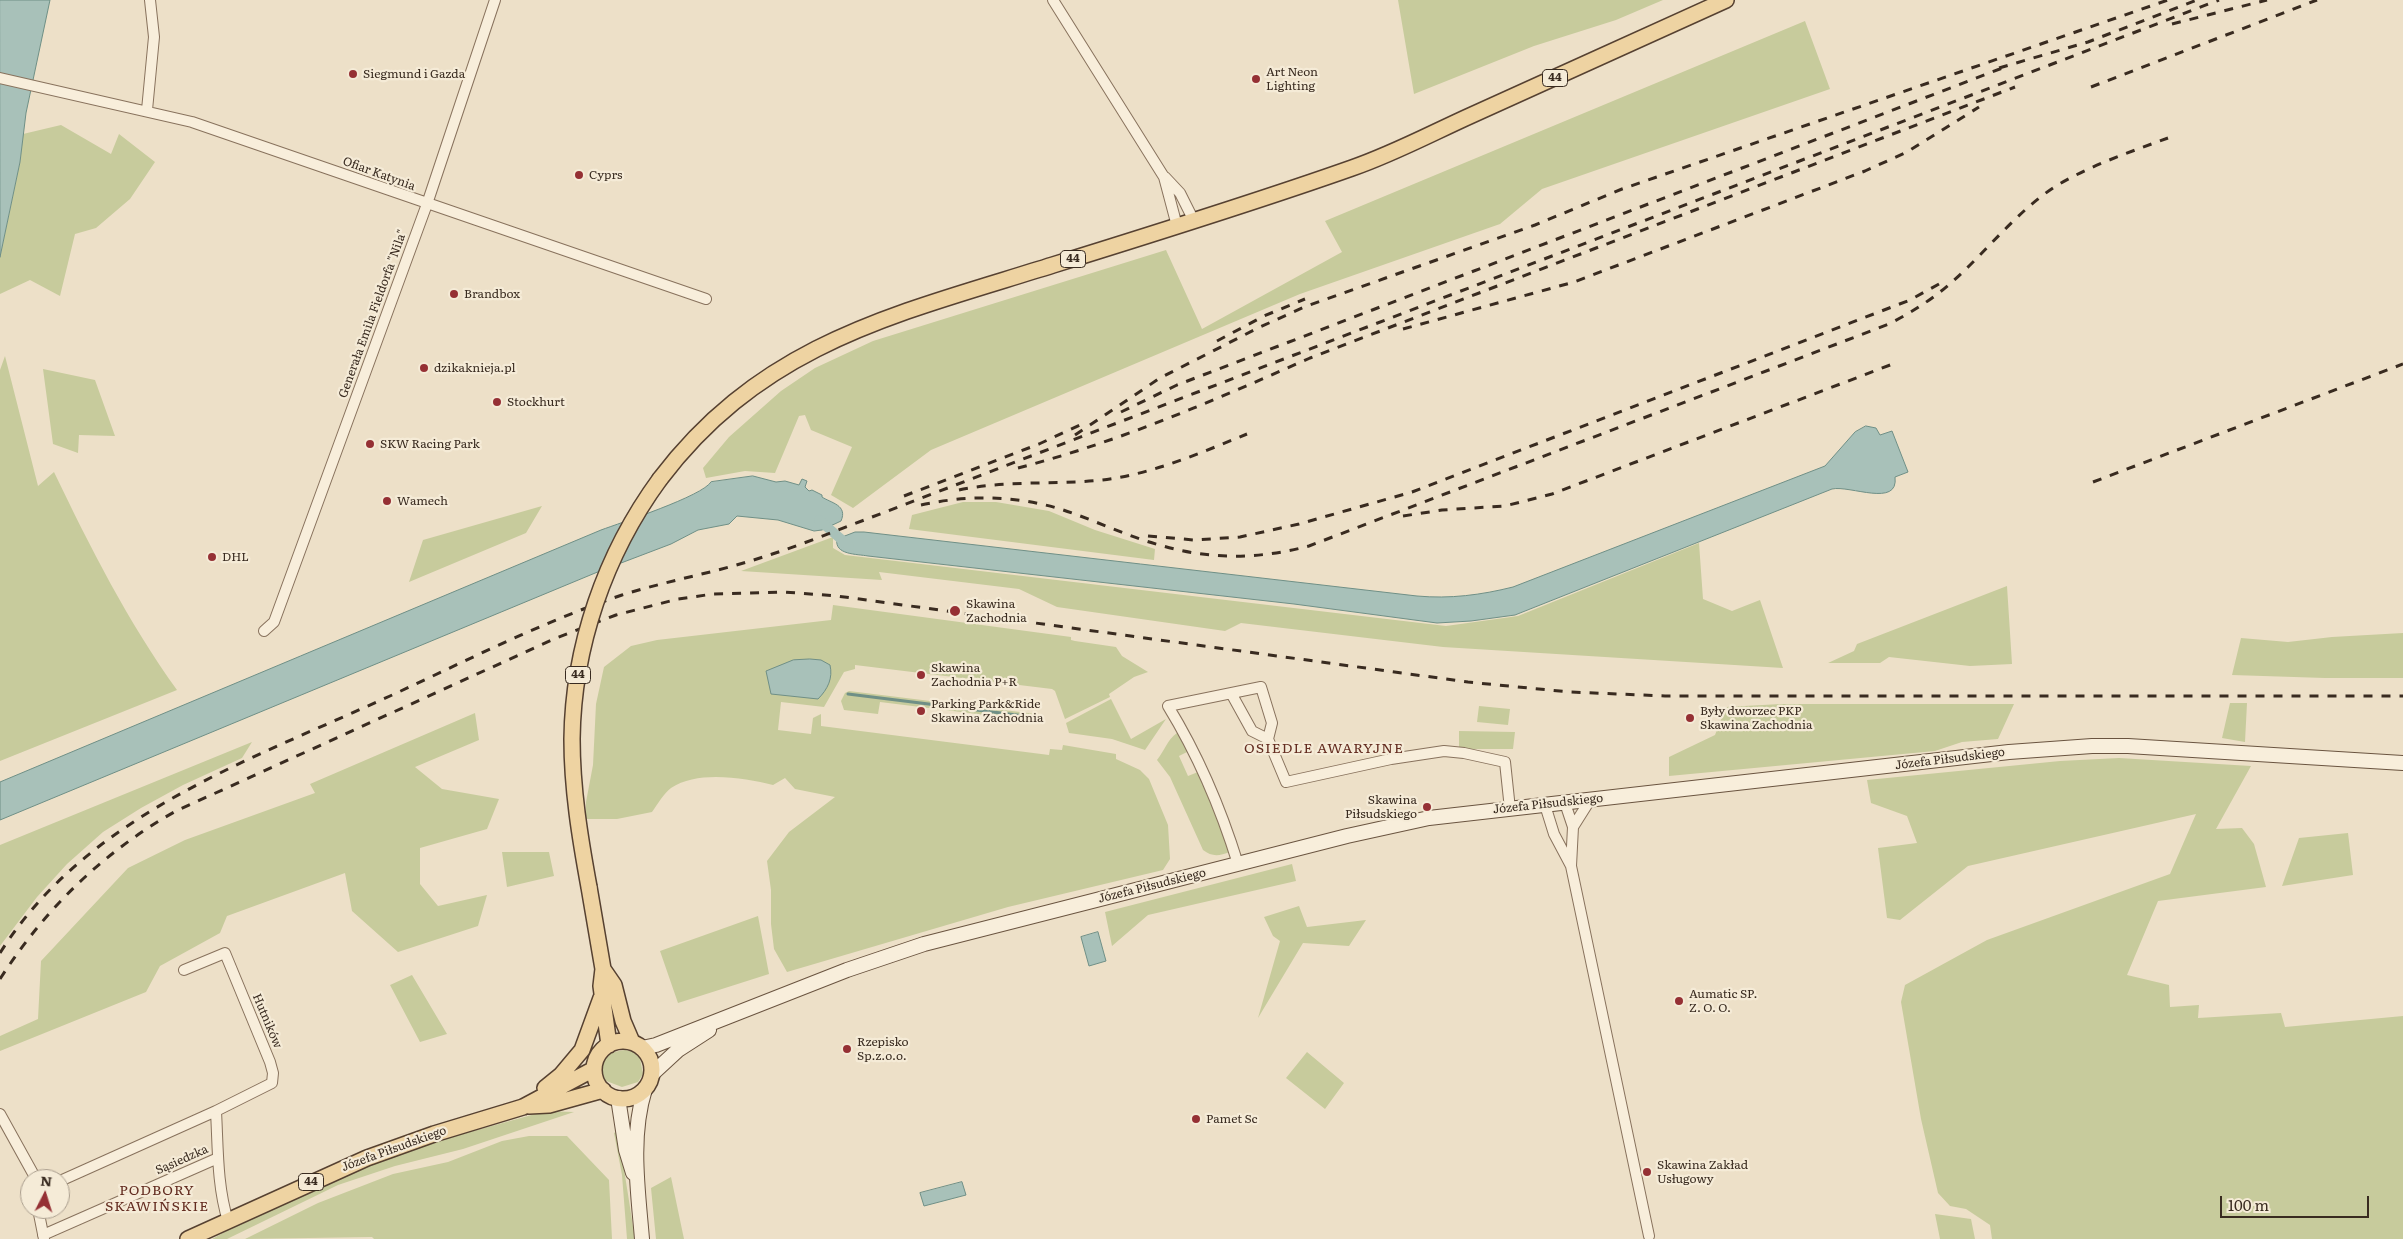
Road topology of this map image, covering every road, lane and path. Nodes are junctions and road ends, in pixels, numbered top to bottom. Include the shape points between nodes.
1 (150, 0) edge
2 (495, 0) edge
3 (1052, 0) edge
4 (1726, 0) edge
5 (0, 78) edge
6 (147, 110) junction
7 (1164, 177) junction
8 (426, 204) junction
9 (1194, 221) junction
10 (1177, 226) junction
11 (706, 300) dead end
12 (264, 631) dead end
13 (1231, 693) junction
14 (1268, 739) junction
15 (2403, 763) edge
16 (1590, 800) junction
17 (1565, 803) junction
18 (1545, 805) junction
19 (1510, 809) junction
20 (1573, 827) junction
21 (1238, 864) junction
22 (1571, 866) junction
23 (603, 969) junction
24 (184, 970) dead end
25 (602, 995) junction
26 (720, 1021) junction
27 (609, 1045) junction
28 (637, 1045) junction
29 (594, 1069) junction
30 (652, 1074) junction
31 (645, 1089) junction
32 (603, 1090) junction
33 (618, 1098) junction
34 (523, 1106) junction
35 (216, 1111) junction
36 (0, 1114) edge
37 (218, 1158) junction
38 (30, 1169) edge
39 (70, 1177) edge
40 (637, 1187) junction
41 (40, 1219) edge
42 (228, 1221) junction
43 (1649, 1236) dead end
44 (43, 1237) edge
45 (188, 1239) edge
46 (642, 1239) edge

1 - 6 street via 154,37
2 - 8 street, Generała Emila Fieldorfa "Nila"
3 - 7 street
4 - 9 main road, 44 via 1356,167
5 - 6 street, Ofiar Katynia
6 - 8 street, Ofiar Katynia via 230,134
7 - 9 street via 1180,193
7 - 10 street
8 - 11 street, Ofiar Katynia
8 - 12 street, Generała Emila Fieldorfa "Nila" via 274,622
9 - 10 main road, 44
10 - 23 main road, 44, bridge via 888,317 825,343 730,404 698,434 660,479 629,528 606,575 589,625 576,692 572,738 574,791
13 - 14 street via 1252,731
13 - 14 street via 1261,687 1272,723
13 - 21 street via 1168,706 1188,737
14 - 19 street via 1286,782 1391,759 1444,752 1496,759 1505,762
15 - 16 main road, Józefa Piłsudskiego via 2092,746 2008,752
16 - 17 main road, Józefa Piłsudskiego
16 - 20 street
17 - 18 main road, Józefa Piłsudskiego
17 - 20 street
18 - 19 main road, Józefa Piłsudskiego
18 - 22 street via 1554,834
19 - 21 main road, Józefa Piłsudskiego via 1401,823
20 - 22 street
21 - 26 main road, Józefa Piłsudskiego via 907,949
22 - 43 street
23 - 25 main road, 44
23 - 28 main road, 44 via 614,985 624,1021
24 - 35 street, Hutników via 225,953 273,1073 272,1083
25 - 27 main road, 44
25 - 34 main road, 44 via 587,1040 576,1059
26 - 28 main road, Józefa Piłsudskiego via 656,1045
26 - 30 main road, Józefa Piłsudskiego via 678,1050
27 - 28 main road via 620,1041
27 - 29 main road via 597,1057
28 - 30 main road, 44 via 652,1062
29 - 32 main road
29 - 34 main road, Józefa Piłsudskiego / 44
30 - 31 main road
31 - 33 main road via 630,1098
31 - 40 main road via 638,1124
32 - 33 main road
32 - 34 main road, Józefa Piłsudskiego / 44 via 549,1104
33 - 40 main road via 626,1150
34 - 42 main road, Józefa Piłsudskiego / 44 via 383,1151
35 - 37 street
35 - 39 street, Hutników
36 - 38 street
37 - 42 street
37 - 44 street, Sąsiedzka
40 - 46 main road
41 - 44 street, Sąsiedzka
42 - 45 main road, Józefa Piłsudskiego / 44

